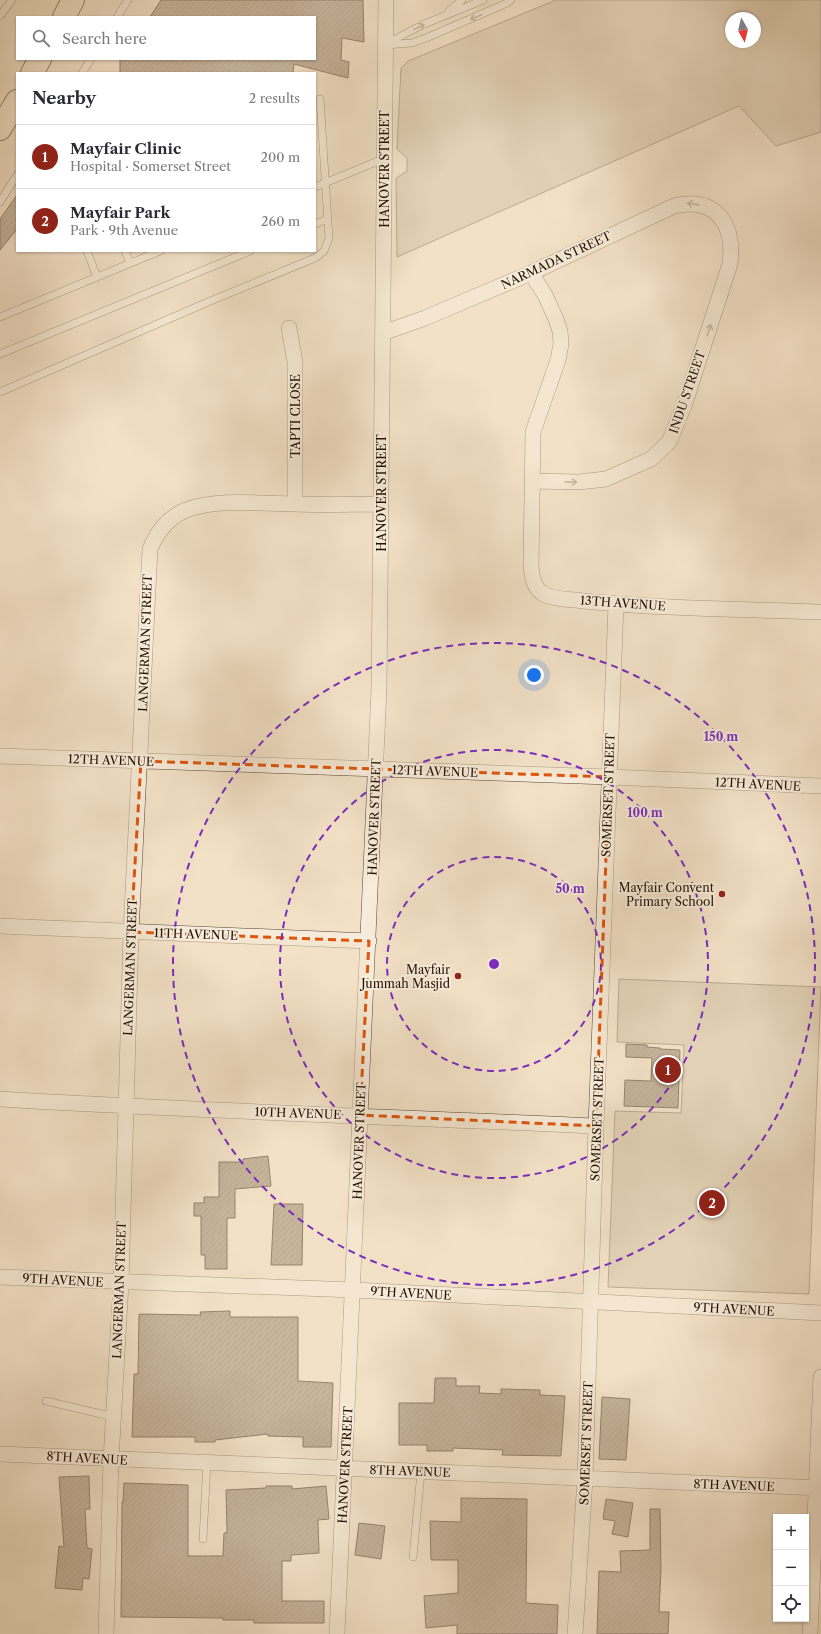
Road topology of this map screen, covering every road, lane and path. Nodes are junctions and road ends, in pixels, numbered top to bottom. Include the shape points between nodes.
1 (12, 0) edge
2 (128, 0) edge
3 (386, 0) edge
4 (462, 0) edge
5 (483, 0) edge
6 (508, 1) edge
7 (0, 16) edge
8 (119, 16) edge
9 (444, 16) junction
10 (384, 45) junction
11 (39, 60) edge
12 (90, 60) edge
13 (33, 72) edge
14 (83, 72) edge
15 (320, 99) dead end
16 (384, 159) junction
17 (16, 178) edge
18 (326, 183) junction
19 (316, 187) edge
20 (0, 202) edge
21 (328, 219) junction
22 (726, 222) joint
23 (316, 224) edge
24 (87, 252) edge
25 (125, 252) edge
26 (158, 252) edge
27 (248, 252) edge
28 (130, 263) junction
29 (531, 273) junction
30 (97, 277) junction
31 (0, 316) edge
32 (289, 328) dead end
33 (383, 333) junction
34 (0, 354) edge
35 (0, 392) edge
36 (532, 480) junction
37 (295, 504) junction
38 (380, 504) junction
39 (616, 604) junction
40 (821, 612) edge
41 (0, 756) edge
42 (140, 761) junction
43 (376, 769) junction
44 (609, 777) junction
45 (821, 786) edge
46 (0, 926) edge
47 (131, 932) junction
48 (369, 940) junction
49 (0, 1099) edge
50 (126, 1106) junction
51 (360, 1115) junction
52 (596, 1126) junction
53 (0, 1277) edge
54 (121, 1282) junction
55 (354, 1290) junction
56 (590, 1302) junction
57 (821, 1313) edge
58 (821, 1377) edge
59 (46, 1401) dead end
60 (114, 1418) junction
61 (0, 1454) edge
62 (111, 1460) junction
63 (207, 1463) junction
64 (344, 1468) junction
65 (420, 1472) junction
66 (585, 1479) junction
67 (818, 1488) edge
68 (203, 1539) dead end
69 (413, 1557) dead end
70 (106, 1634) edge
71 (337, 1634) edge
72 (576, 1634) edge
73 (810, 1634) edge

1 - 7 lane
2 - 8 lane
3 - 10 street, HANOVER STREET
4 - 9 lane
5 - 9 lane
6 -> 10 lane via 412,43
10 -> 9 lane
10 - 16 street, HANOVER STREET
11 - 13 main road
12 - 14 lane
15 - 18 lane
16 - 18 lane
16 - 33 street, HANOVER STREET
17 - 20 lane
18 - 19 lane
18 - 21 lane
21 - 23 lane
21 - 35 lane via 329,238 324,251 315,258
22 -> 29 street, NARMADA STREET via 705,206 686,203 674,206
36 -> 22 street, INDU STREET via 580,482 606,479 651,459 669,442 684,406 730,264 731,241
24 - 30 lane
25 - 28 lane
26 - 28 lane
27 - 34 lane
28 - 30 lane
29 - 33 street, NARMADA STREET
29 - 36 street, 13TH AVENUE via 556,319 561,344 558,360 532,432
30 - 31 lane
32 - 37 street, TAPTI CLOSE via 295,362
33 - 38 street, HANOVER STREET
36 - 39 street, 13TH AVENUE via 531,566 538,589 542,594 554,597
37 - 38 street, LANGERMAN STREET
37 - 42 street, LANGERMAN STREET via 212,504 196,507 177,516 155,537 150,549 148,573
38 - 43 street, HANOVER STREET via 381,611
39 - 40 street, 13TH AVENUE
39 - 44 street, SOMERSET STREET
41 - 42 street, 12TH AVENUE
42 - 43 street, 12TH AVENUE
42 - 47 street, LANGERMAN STREET
43 - 44 street, 12TH AVENUE
43 - 48 street, HANOVER STREET
44 - 45 street, 12TH AVENUE
44 - 52 street, SOMERSET STREET
46 - 47 street, 11TH AVENUE
47 - 48 street, 11TH AVENUE
47 - 50 street, LANGERMAN STREET
48 - 51 street, HANOVER STREET
49 - 50 street, 10TH AVENUE
50 - 51 street, 10TH AVENUE
50 - 54 street, LANGERMAN STREET
51 - 52 street, 10TH AVENUE
51 - 55 street, HANOVER STREET
52 - 56 street, SOMERSET STREET
53 - 54 street, 9TH AVENUE
54 - 55 street, 9TH AVENUE
54 - 60 street, LANGERMAN STREET
55 - 56 street, 9TH AVENUE
55 - 64 street, HANOVER STREET
56 - 57 street, 9TH AVENUE
56 - 66 street, SOMERSET STREET
58 - 67 street
59 - 60 lane
60 - 62 street, LANGERMAN STREET
61 - 62 street, 8TH AVENUE
62 - 63 street, 8TH AVENUE
62 - 70 street, LANGERMAN STREET
63 - 64 street, 8TH AVENUE
63 - 68 lane
64 - 65 street, 8TH AVENUE
64 - 71 street, HANOVER STREET
65 - 66 street, 8TH AVENUE
65 - 69 lane
66 - 67 street, 8TH AVENUE
66 - 72 street, SOMERSET STREET
67 - 73 street

